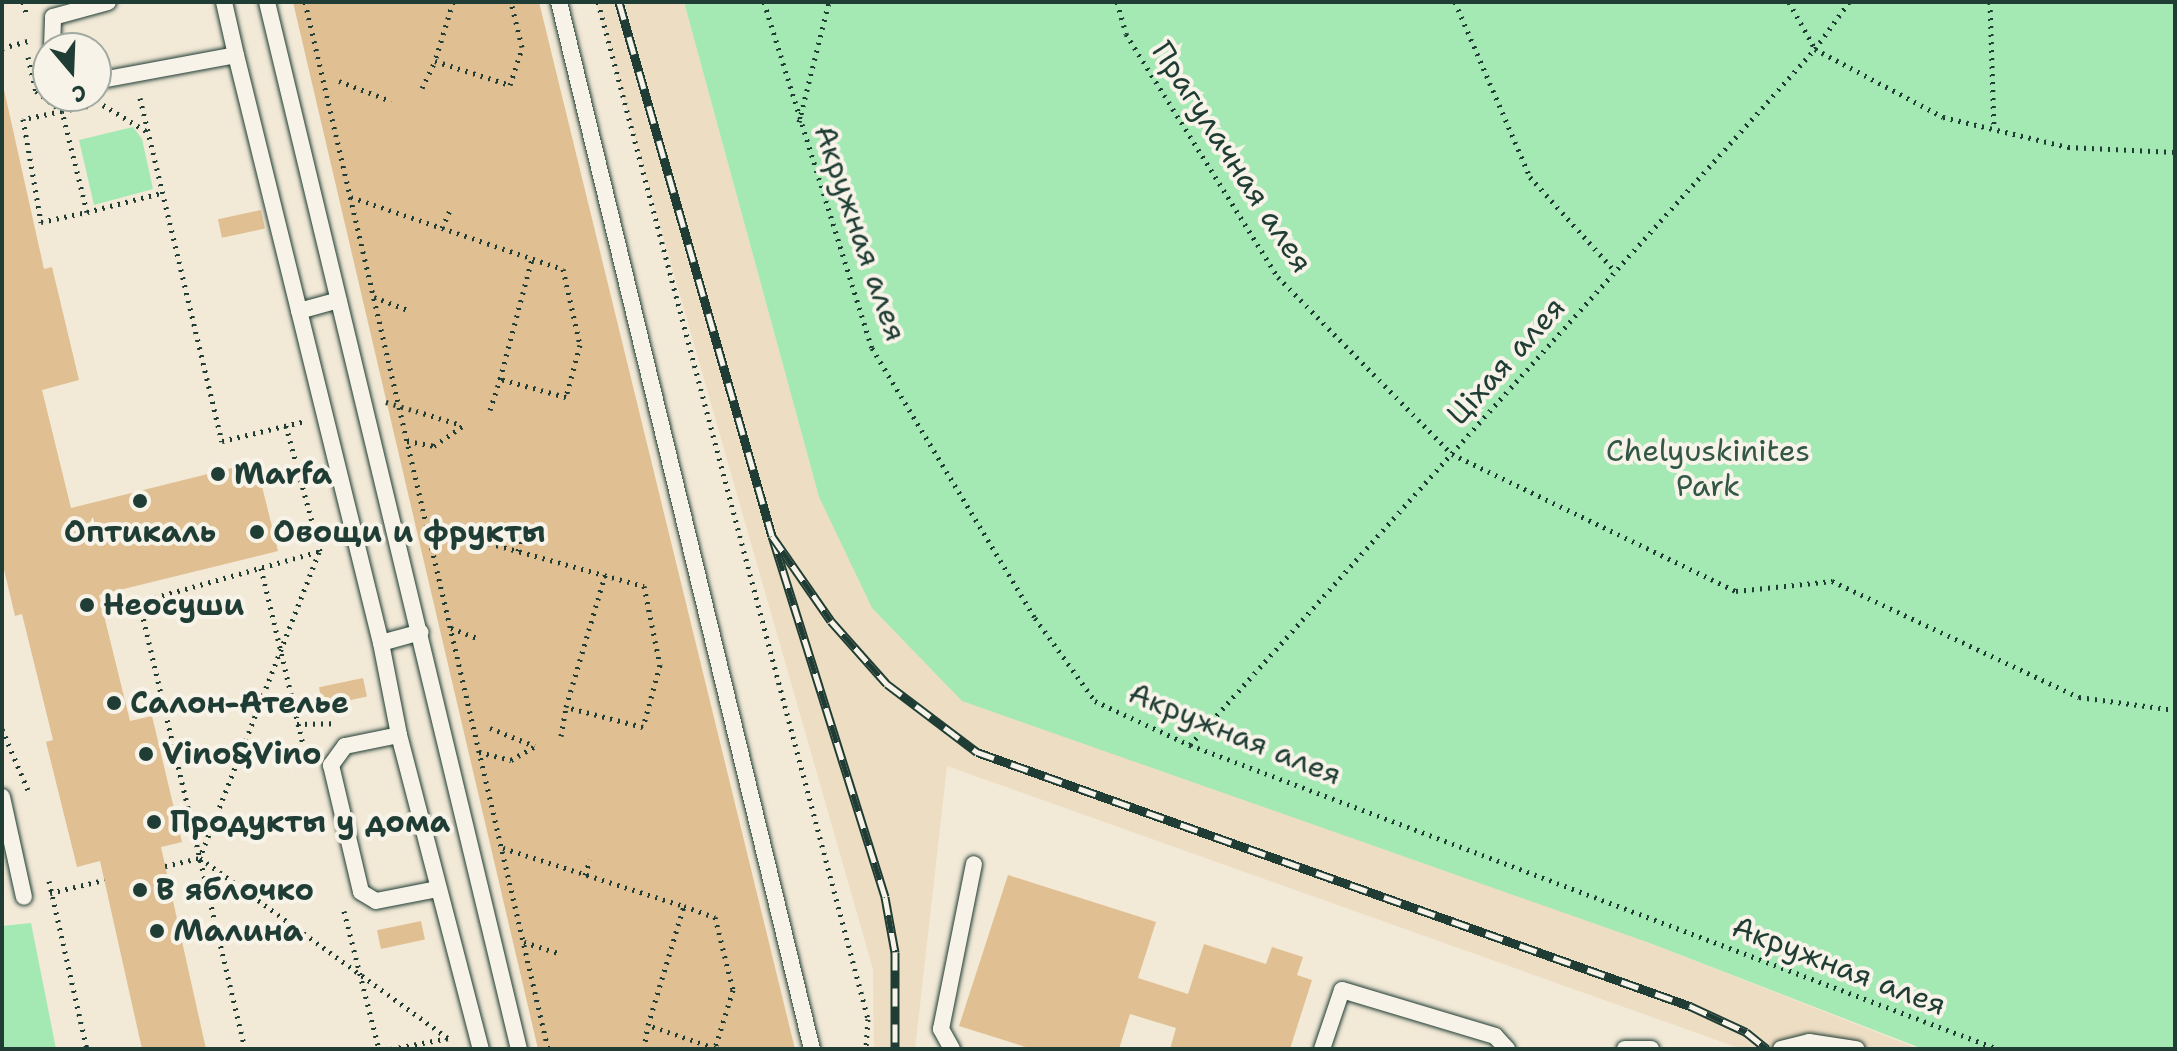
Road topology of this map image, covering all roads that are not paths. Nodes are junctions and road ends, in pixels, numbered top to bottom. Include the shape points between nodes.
1 (108, 2) edge
2 (224, 2) edge
3 (267, 2) edge
4 (559, 2) edge
5 (53, 32) edge
6 (236, 55) junction
7 (112, 78) edge
8 (339, 300) junction
9 (299, 311) junction
10 (421, 632) junction
11 (381, 643) junction
12 (399, 735) junction
13 (2, 797) edge
14 (974, 864) dead end
15 (437, 889) junction
16 (24, 897) dead end
17 (479, 1041) edge
18 (519, 1049) edge
19 (812, 1049) edge
20 (952, 1049) edge
21 (1322, 1049) edge
22 (1507, 1049) edge
23 (1625, 1049) edge
24 (1651, 1049) edge
25 (1781, 1049) edge
26 (1856, 1049) edge

1 - 5 lane via 53,17
2 - 6 lane
3 - 8 lane
4 - 19 lane
6 - 7 lane
6 - 9 lane
8 - 9 lane
8 - 10 lane
9 - 11 lane
10 - 11 lane
10 - 18 lane
11 - 12 lane
12 - 15 lane
12 - 15 lane via 345,746 331,765 361,892 376,901
13 - 16 lane
14 - 20 lane via 941,1029
15 - 17 lane
21 - 22 lane via 1342,990 1495,1036
23 - 24 lane
25 - 26 lane via 1809,1042

